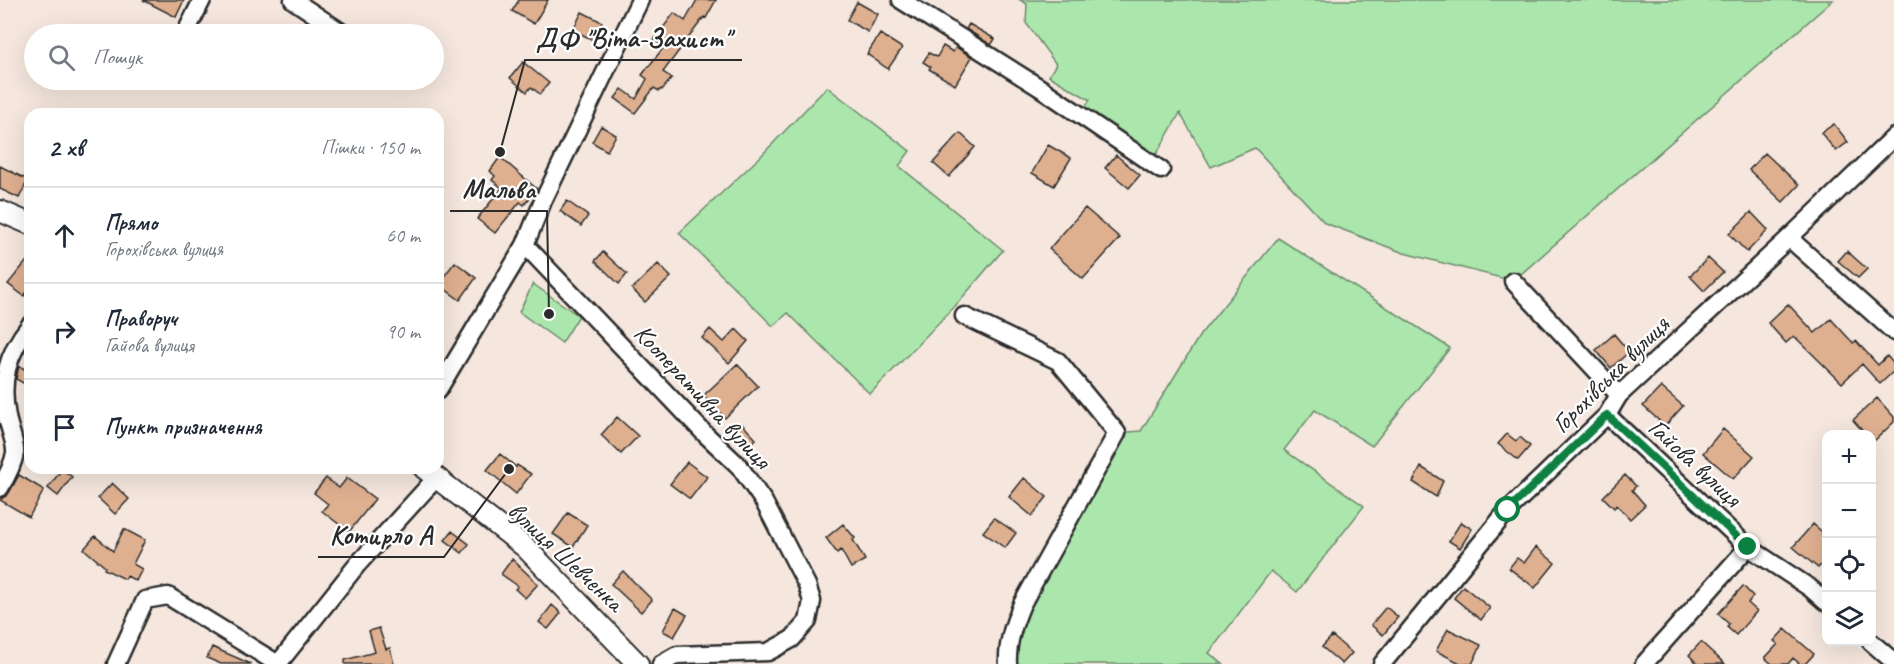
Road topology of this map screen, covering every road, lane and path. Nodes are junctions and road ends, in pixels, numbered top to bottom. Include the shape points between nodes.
1 (202, 0) edge
2 (293, 0) edge
3 (639, 0) edge
4 (901, 0) edge
5 (189, 24) edge
6 (329, 24) edge
7 (1894, 137) edge
8 (1161, 170) dead end
9 (0, 211) edge
10 (24, 221) edge
11 (1789, 238) junction
12 (525, 245) junction
13 (1513, 281) dead end
14 (964, 316) dead end
15 (1894, 332) edge
16 (24, 334) edge
17 (444, 380) edge
18 (1619, 395) junction
19 (1607, 415) junction
20 (429, 474) edge
21 (431, 474) edge
22 (0, 488) edge
23 (1748, 547) junction
24 (1822, 599) edge
25 (1876, 646) edge
26 (1894, 662) edge
27 (116, 664) edge
28 (278, 664) edge
29 (638, 664) edge
30 (661, 664) edge
31 (1008, 664) edge
32 (1382, 664) edge
33 (1644, 664) edge

1 - 5 street
2 - 6 street
3 - 12 street
4 - 8 street
7 - 11 street, Горохівська вулиця
9 - 10 street
11 - 15 street
11 - 18 street, Горохівська вулиця
12 - 17 street
12 - 30 street, Кооперативна вулиця via 740,466 764,502 807,585 812,601 808,621 792,639 768,652 676,655
13 - 18 street
14 - 31 street via 1058,361 1118,432 1022,603 1012,626
16 - 22 street via 11,354 4,377 6,416 15,452
18 - 19 street, Горохівська вулиця
19 - 23 street, Гайова вулиця
19 - 32 street, Горохівська вулиця via 1508,510
20 - 28 street
21 - 29 street, вулиця Шевченка via 525,547
23 - 24 street, Гайова вулиця
23 - 33 street
25 - 26 street
27 - 28 street via 145,600 168,596

